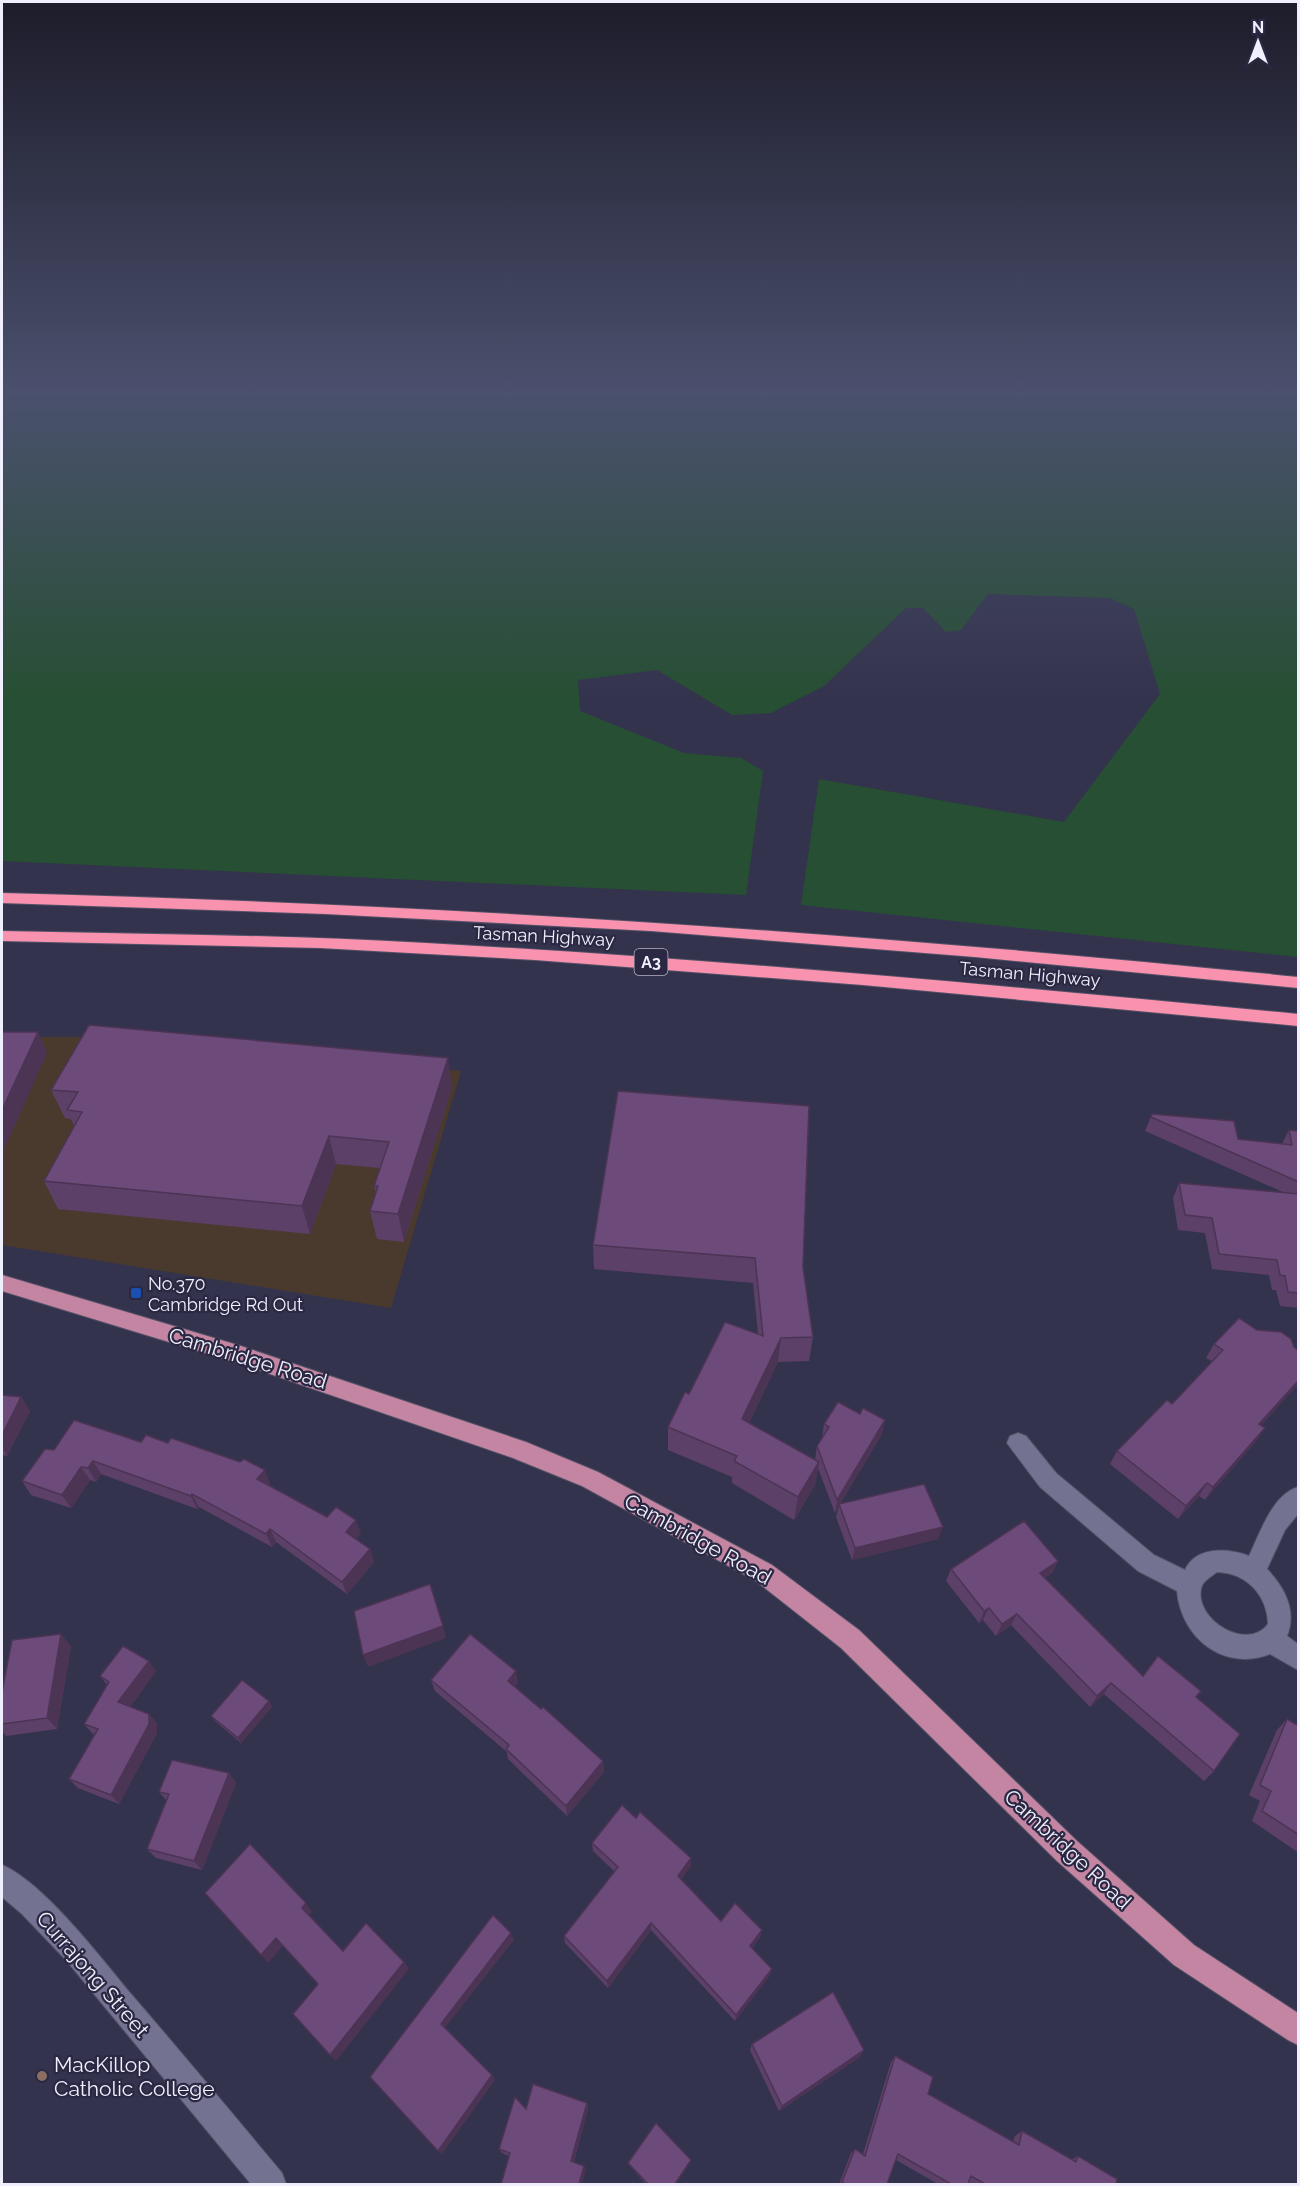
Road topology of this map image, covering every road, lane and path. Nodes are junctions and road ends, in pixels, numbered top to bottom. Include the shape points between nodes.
1 (2, 898) edge
2 (2, 936) edge
3 (1299, 983) edge
4 (1299, 1020) edge
5 (2, 1283) edge
6 (1018, 1443) dead end
7 (1299, 1498) edge
8 (1254, 1571) junction
9 (1188, 1584) junction
10 (1271, 1640) junction
11 (1299, 1659) edge
12 (2, 1880) edge
13 (1299, 2030) edge
14 (270, 2184) edge

1 - 3 highway, Tasman Highway / A3 via 594,923 1155,967
2 - 4 highway, Tasman Highway / A3 via 422,948 672,963
5 - 13 main road, Cambridge Road via 241,1355 518,1449 590,1479 764,1573 850,1639 1067,1851 1184,1955
6 - 9 street via 1048,1480 1146,1563
7 - 8 street via 1277,1522
8 - 9 street via 1240,1564 1213,1561 1193,1574
8 - 10 street via 1265,1581 1279,1606 1281,1619
9 - 10 street via 1192,1612 1215,1637 1230,1646 1245,1648
10 - 11 street
12 - 14 street, Currajong Street via 32,1904 76,1950

